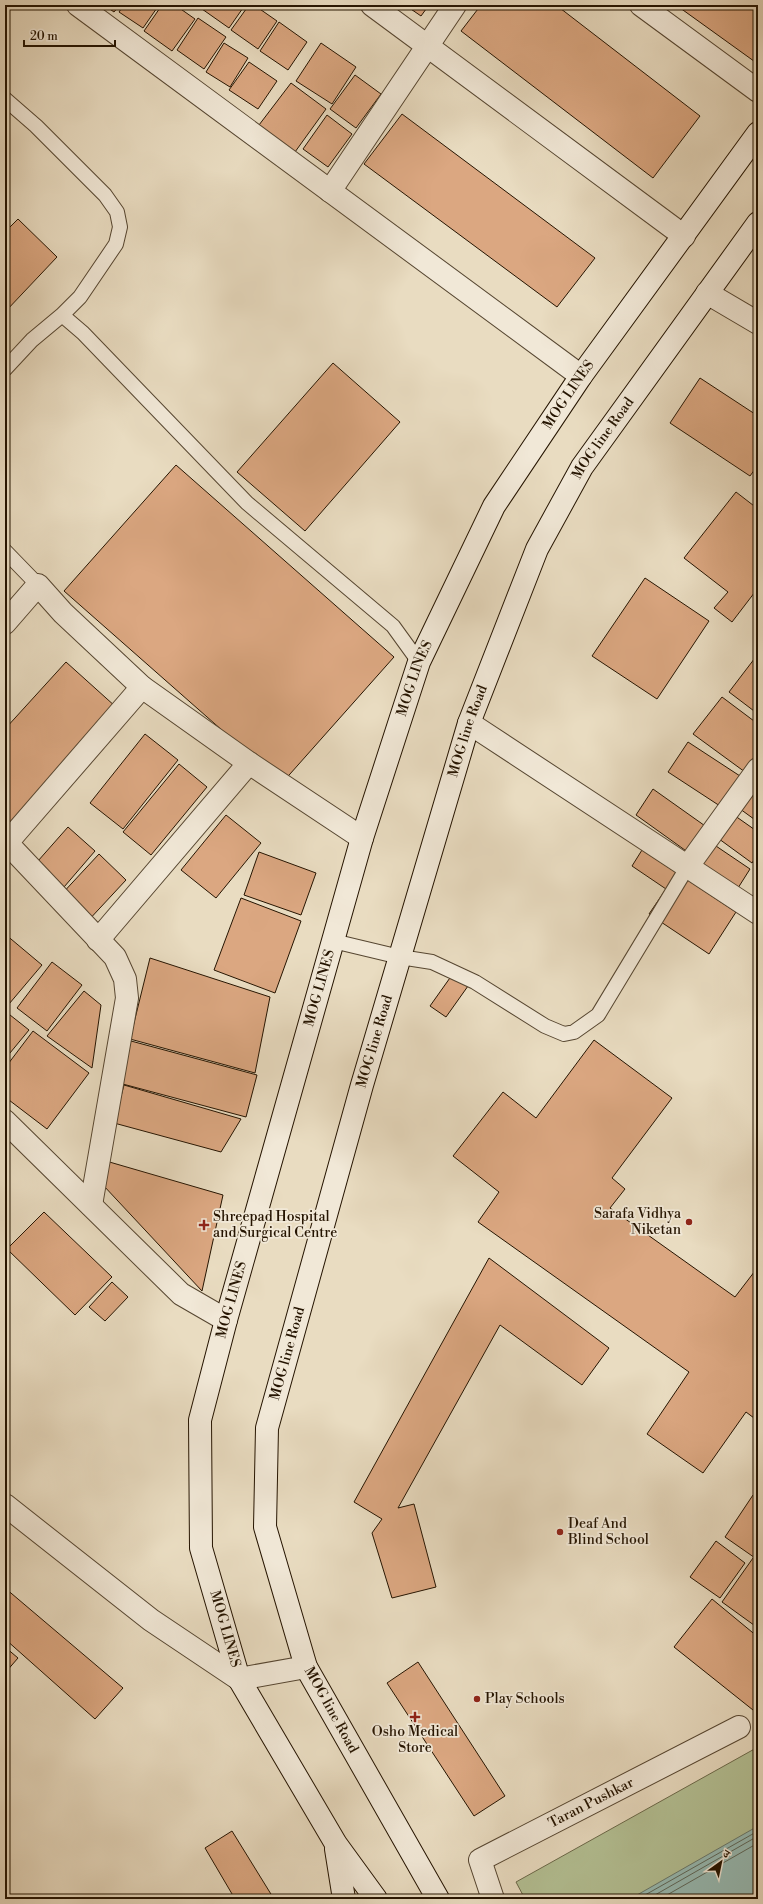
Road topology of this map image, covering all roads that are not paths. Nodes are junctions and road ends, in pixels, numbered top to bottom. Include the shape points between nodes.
1 (78, 5) edge
2 (372, 5) edge
3 (455, 5) edge
4 (641, 5) edge
5 (427, 45) junction
6 (758, 91) edge
7 (5, 99) edge
8 (758, 133) edge
9 (330, 191) junction
10 (758, 224) edge
11 (684, 236) junction
12 (706, 293) junction
13 (62, 315) junction
14 (758, 323) edge
15 (5, 369) edge
16 (581, 376) junction
17 (5, 551) edge
18 (38, 585) junction
19 (5, 622) edge
20 (419, 662) junction
21 (142, 687) junction
22 (469, 723) junction
23 (249, 763) junction
24 (758, 769) edge
25 (362, 838) junction
26 (6, 844) edge
27 (688, 866) junction
28 (758, 913) edge
29 (98, 940) junction
30 (332, 941) junction
31 (400, 957) junction
32 (5, 1121) edge
33 (91, 1204) junction
34 (226, 1320) junction
35 (5, 1505) edge
36 (306, 1667) junction
37 (239, 1679) junction
38 (739, 1727) dead end
39 (336, 1844) junction
40 (344, 1899) edge
41 (376, 1899) edge
42 (438, 1899) edge
43 (494, 1899) edge

1 - 9 street
2 - 5 street
3 - 5 street
4 - 6 street
5 - 9 street
5 - 11 street
7 - 13 lane via 36,126 104,195 117,212 120,227 116,244 80,297
8 - 11 street, MOG LINES
9 - 16 street
10 - 12 street, MOG line Road
11 - 16 street, MOG LINES
12 - 14 street
12 - 22 street, MOG line Road via 582,467 537,549
13 - 15 lane via 32,340
13 - 20 lane via 83,333 247,503 393,626
16 - 20 street, MOG LINES via 494,506
17 - 18 lane
18 - 19 street
18 - 21 street via 63,613
20 - 25 street, MOG LINES
21 - 23 street
21 - 26 street
22 - 27 street
22 - 31 street, MOG line Road
23 - 25 street
23 - 29 street
24 - 27 street
25 - 30 street, MOG LINES
26 - 29 street
27 - 28 street
27 - 31 lane via 598,1015 574,1032 564,1034 545,1026 475,982 449,969 432,962
29 - 33 street via 114,957 125,979 127,998
30 - 31 lane
30 - 34 street, MOG LINES
31 - 36 street, MOG line Road via 267,1428 265,1527
32 - 33 street
33 - 34 street via 182,1294
34 - 37 street, MOG LINES via 200,1420 201,1548
35 - 37 street via 151,1620
36 - 37 street
36 - 42 street, MOG line Road
37 - 39 street, MOG LINES
38 - 43 street, Taran Pushkar via 480,1860
39 - 40 street
39 - 41 street, MOG LINES

